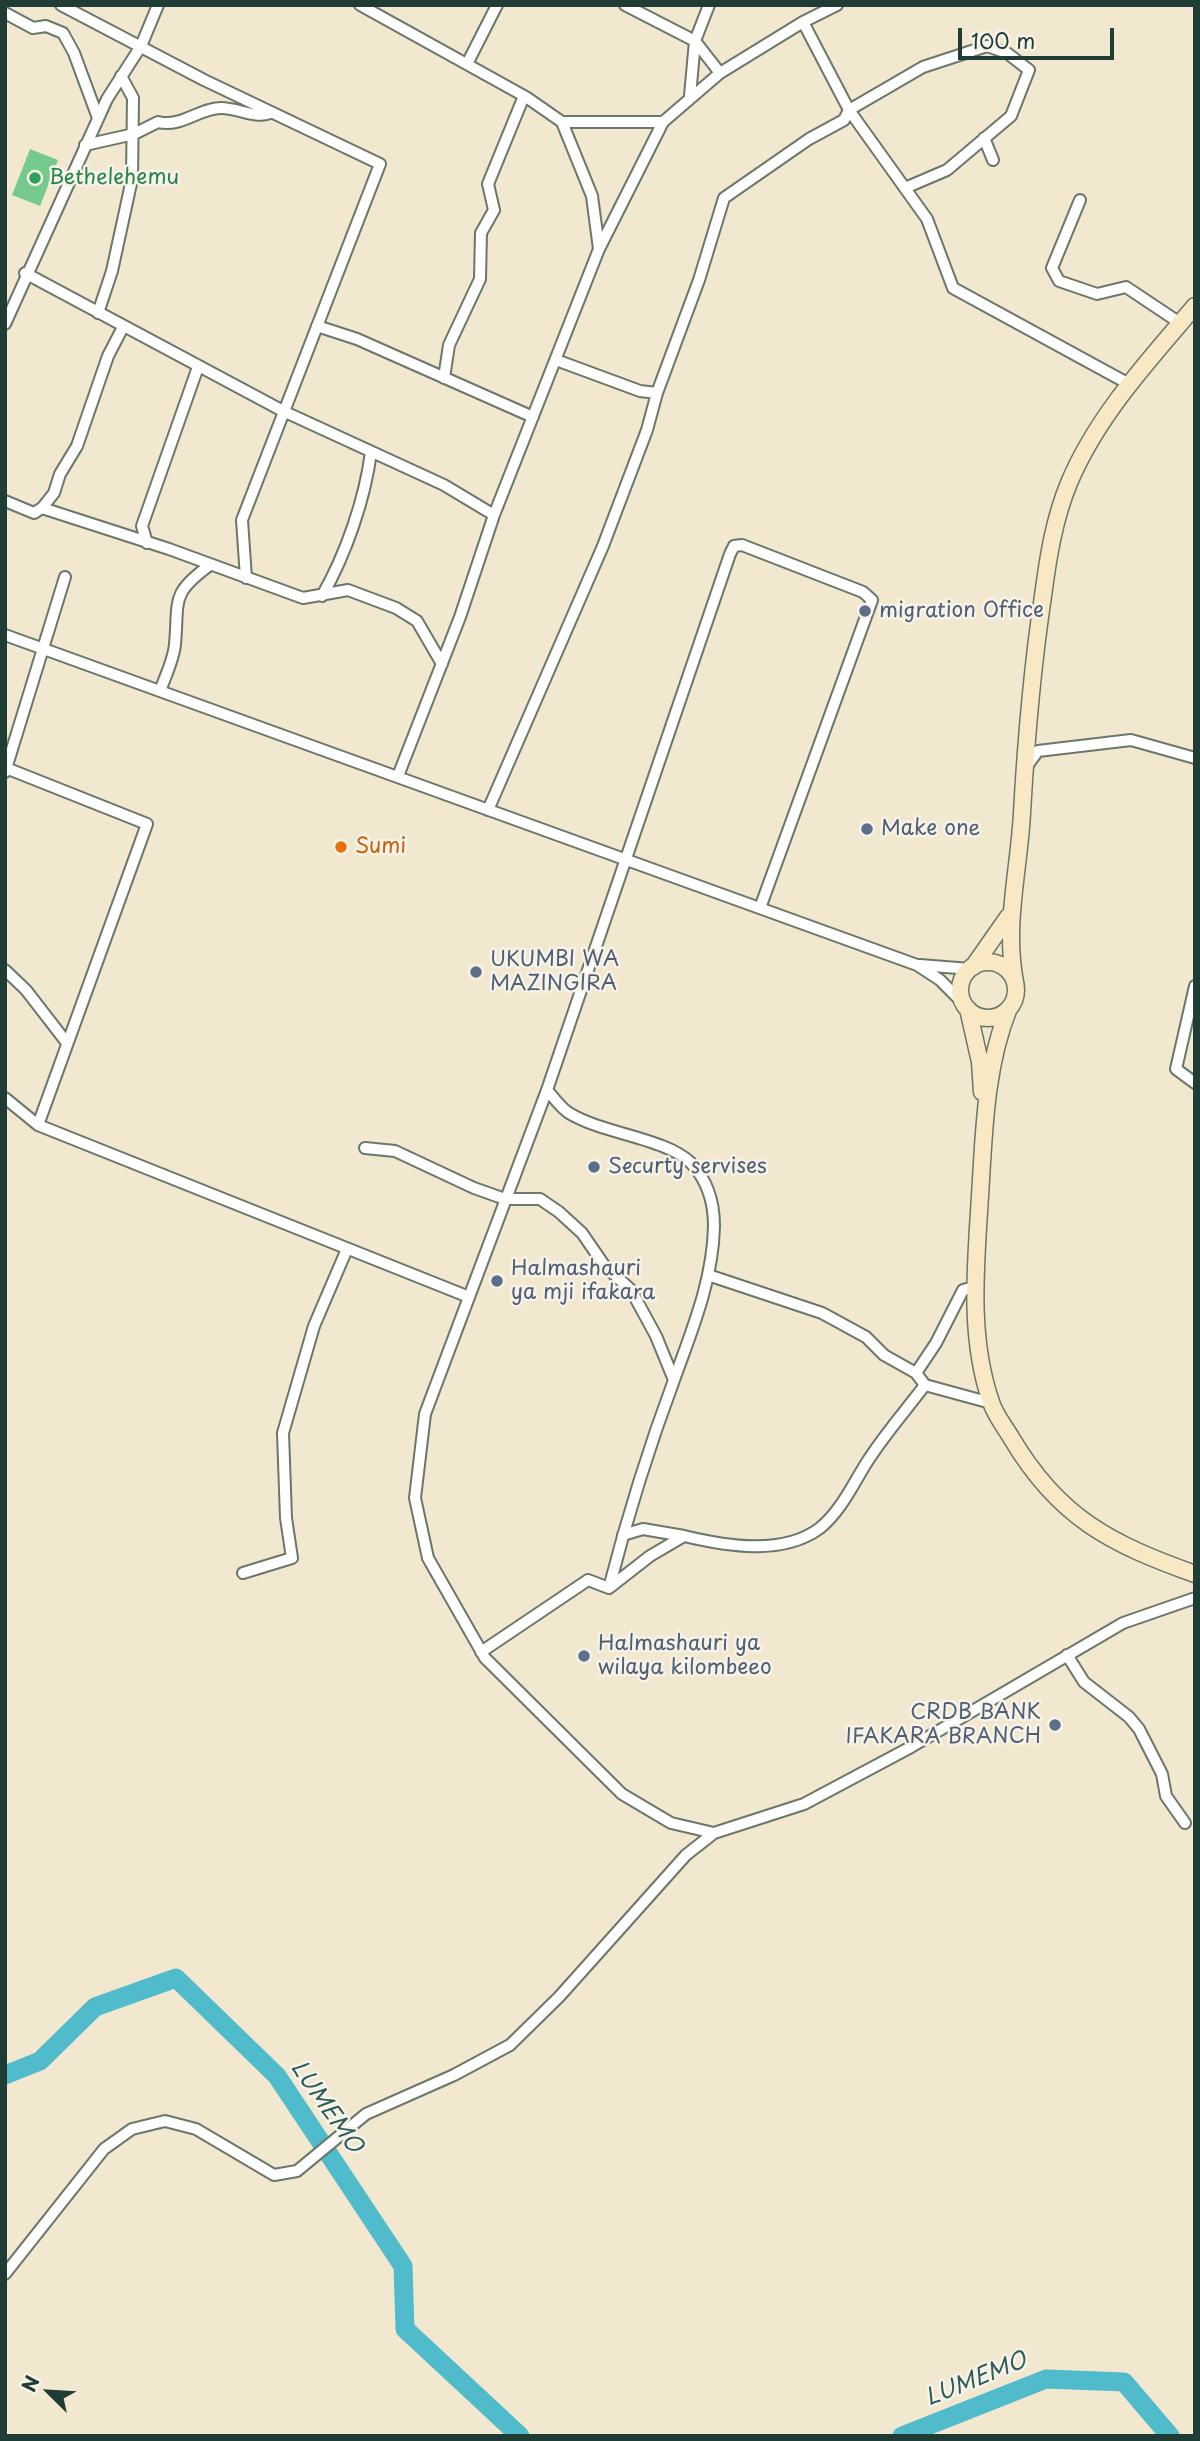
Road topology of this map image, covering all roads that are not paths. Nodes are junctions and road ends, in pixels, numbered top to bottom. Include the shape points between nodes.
1 (61, 5) edge
2 (159, 5) edge
3 (360, 5) edge
4 (497, 5) edge
5 (625, 5) edge
6 (709, 5) edge
7 (837, 5) edge
8 (5, 13) edge
9 (803, 22) junction
10 (695, 41) junction
11 (141, 46) junction
12 (467, 64) junction
13 (720, 74) junction
14 (121, 76) junction
15 (524, 96) junction
16 (690, 96) junction
17 (849, 110) junction
18 (270, 113) junction
19 (98, 118) junction
20 (562, 122) junction
21 (663, 122) junction
22 (131, 135) junction
23 (984, 138) junction
24 (85, 145) junction
25 (993, 160) dead end
26 (905, 188) junction
27 (1080, 200) dead end
28 (599, 249) junction
29 (25, 273) junction
30 (1195, 306) edge
31 (98, 313) junction
32 (1180, 323) junction
33 (5, 324) edge
34 (317, 326) junction
35 (123, 327) junction
36 (556, 360) junction
37 (198, 367) junction
38 (444, 378) junction
39 (1129, 384) junction
40 (657, 393) junction
41 (283, 411) junction
42 (533, 417) junction
43 (371, 452) junction
44 (5, 501) edge
45 (42, 508) junction
46 (494, 515) junction
47 (146, 543) junction
48 (210, 565) junction
49 (65, 577) dead end
50 (333, 577) junction
51 (246, 578) junction
52 (343, 591) junction
53 (322, 596) junction
54 (5, 635) edge
55 (44, 650) junction
56 (442, 664) junction
57 (160, 691) junction
58 (1195, 758) edge
59 (6, 770) edge
60 (1024, 770) junction
61 (398, 776) junction
62 (488, 810) junction
63 (624, 860) junction
64 (760, 908) junction
65 (1010, 915) junction
66 (917, 965) junction
67 (971, 968) junction
68 (5, 970) edge
69 (1015, 982) junction
70 (1195, 986) edge
71 (967, 1007) junction
72 (1009, 1008) junction
73 (67, 1043) junction
74 (1195, 1083) edge
75 (547, 1090) junction
76 (5, 1098) edge
77 (984, 1122) junction
78 (38, 1125) junction
79 (365, 1148) dead end
80 (505, 1199) junction
81 (347, 1249) junction
82 (709, 1275) junction
83 (974, 1287) junction
84 (470, 1297) junction
85 (916, 1373) junction
86 (674, 1380) junction
87 (925, 1385) junction
88 (991, 1403) junction
89 (623, 1535) junction
90 (684, 1536) junction
91 (243, 1573) dead end
92 (1195, 1574) edge
93 (610, 1588) junction
94 (1195, 1598) edge
95 (481, 1652) junction
96 (1067, 1655) junction
97 (1185, 1823) dead end
98 (714, 1833) junction
99 (5, 2274) edge

1 - 11 street
2 - 11 street
3 - 12 street
4 - 12 street
5 - 10 street
6 - 10 street
7 - 9 street
8 - 19 street via 33,28 46,26 63,33
9 - 13 street
9 - 17 street
10 - 13 street
10 - 16 street
11 - 14 street
11 - 18 street
12 - 15 street
13 - 16 street
14 - 19 street
14 - 22 street via 133,98
15 - 20 street
15 - 38 street via 488,184 494,210 481,233 480,279 449,345
16 - 21 street
17 - 23 street via 923,67 987,46 1029,70 1011,116
17 - 26 street
17 - 40 street via 845,120 809,139 724,198
18 - 22 street via 262,116 219,108 168,125 158,122
18 - 34 street via 380,164
19 - 24 street
20 - 21 street
20 - 28 street via 592,196
21 - 28 street
22 - 24 street
22 - 31 street via 132,179
23 - 25 street
23 - 26 street via 947,170
24 - 29 street
26 - 39 street via 927,219 953,288
27 - 32 street via 1052,268 1059,281 1097,294 1126,286
28 - 36 street
29 - 31 street
29 - 33 street
30 - 32 main road
31 - 35 street
32 - 39 main road
34 - 38 street
34 - 41 street
35 - 37 street
35 - 45 street via 108,356 77,446
36 - 40 street
36 - 42 street
37 - 41 street
37 - 47 street via 142,526
38 - 42 street
39 - 60 main road via 1069,483 1051,544
40 - 62 street via 648,430 603,546
41 - 43 street
41 - 51 street via 242,520
42 - 46 street
43 - 46 street via 444,485
43 - 50 street via 360,506
44 - 45 street via 34,513
45 - 47 street
46 - 56 street
47 - 48 street
48 - 51 street
48 - 57 street via 183,586 175,608 175,647
49 - 55 street
50 - 52 street
50 - 53 street
51 - 53 street via 303,598
52 - 53 street
52 - 56 street via 396,608 418,621
54 - 55 street
55 - 57 street
55 - 59 street
56 - 61 street
57 - 61 street
58 - 60 street via 1131,740 1038,751
59 - 73 street via 147,824
60 - 65 main road
61 - 62 street
62 - 63 street
63 - 64 street
63 - 64 street via 730,554 734,546 742,545 863,592 872,600
63 - 75 street
64 - 66 street
65 - 67 main road
65 - 69 main road via 1009,952
66 - 67 street
66 - 71 street
67 - 69 main road via 984,962 1000,965
67 - 71 main road via 962,982
68 - 73 street
69 - 72 main road
70 - 74 street via 1176,1069
71 - 72 main road via 979,1016 992,1017
71 - 77 main road via 980,1062
72 - 77 main road via 999,1031
73 - 78 street
75 - 80 street
75 - 82 street via 566,1111 589,1123 672,1150 690,1162 707,1182 712,1200
76 - 78 street
77 - 83 main road
78 - 81 street
79 - 80 street via 395,1151 433,1172
80 - 84 street
80 - 86 street via 540,1199 582,1233 604,1265 631,1290
81 - 84 street
81 - 91 street via 314,1325 284,1433 292,1558
82 - 85 street via 851,1326
82 - 86 street
83 - 85 street via 963,1290
83 - 88 main road via 978,1342
84 - 95 street via 425,1414 415,1499 428,1558
85 - 87 street
86 - 89 street
87 - 88 street
87 - 90 street via 820,1528 791,1542 740,1547
88 - 92 main road via 1040,1481 1076,1518 1141,1555
89 - 90 street via 643,1529
89 - 93 street
90 - 93 street
93 - 95 street via 587,1580
94 - 96 street via 1123,1623
95 - 98 street via 622,1794 671,1823
96 - 97 street via 1084,1682 1139,1729 1162,1774 1166,1796
96 - 98 street via 804,1804
98 - 99 street via 686,1855 510,2045 366,2114 297,2171 274,2175 196,2129 165,2121 132,2129 104,2149

